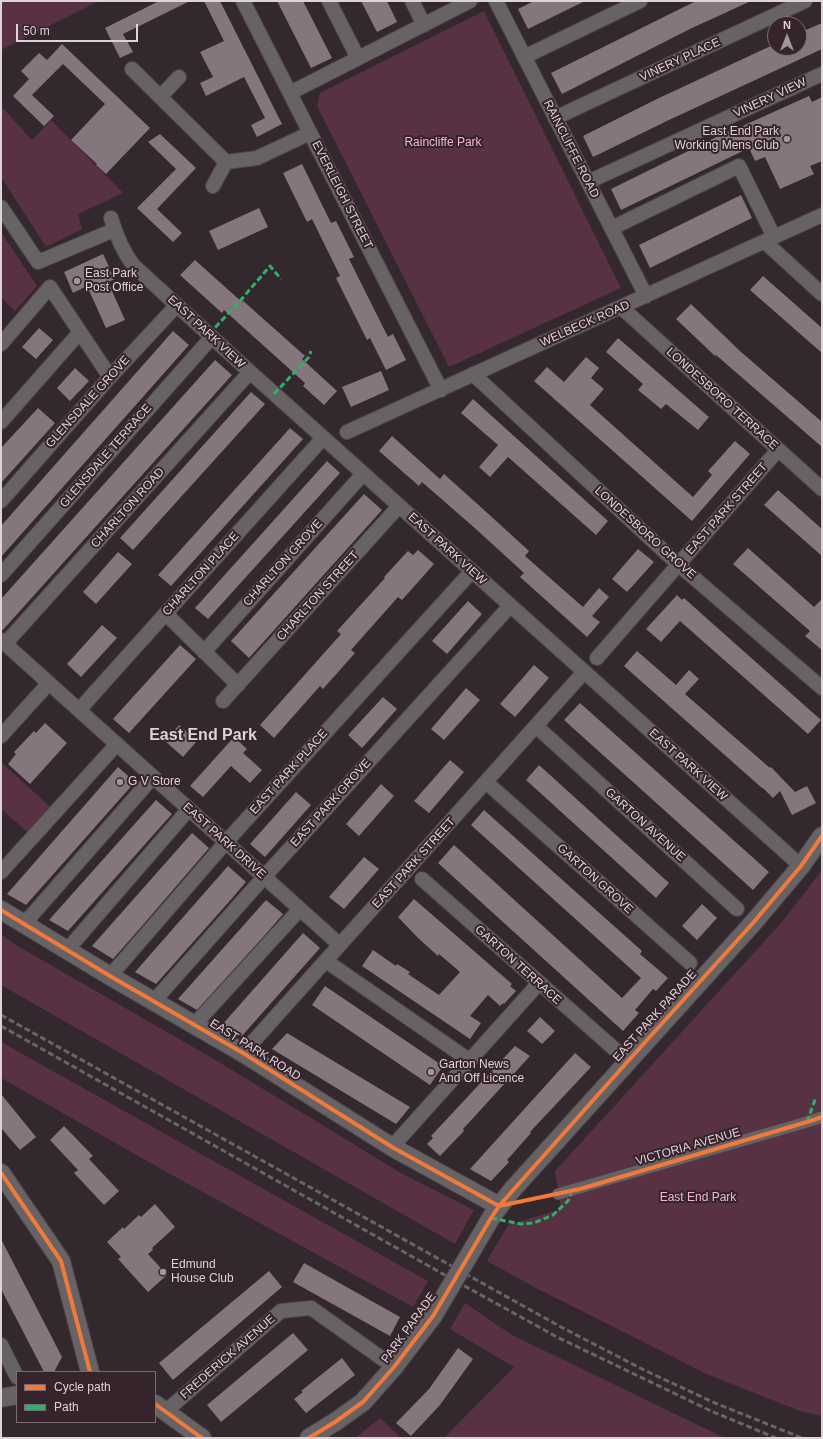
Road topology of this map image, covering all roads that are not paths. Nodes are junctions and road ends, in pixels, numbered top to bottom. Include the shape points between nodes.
1 (242, 1) edge
2 (329, 1) edge
3 (412, 1) edge
4 (470, 1) edge
5 (496, 1) edge
6 (640, 1) edge
7 (805, 1) edge
8 (424, 25) junction
9 (524, 57) junction
10 (358, 58) junction
11 (132, 69) dead end
12 (822, 74) edge
13 (179, 77) dead end
14 (290, 93) junction
15 (160, 97) junction
16 (555, 118) junction
17 (310, 133) junction
18 (226, 162) junction
19 (588, 182) junction
20 (213, 186) dead end
21 (1, 207) edge
22 (822, 215) edge
23 (612, 228) junction
24 (769, 239) junction
25 (822, 294) edge
26 (646, 296) junction
27 (177, 305) junction
28 (622, 308) junction
29 (80, 332) junction
30 (212, 337) junction
31 (1, 344) edge
32 (250, 372) junction
33 (473, 374) junction
34 (110, 376) junction
35 (441, 390) junction
36 (1, 422) edge
37 (347, 432) dead end
38 (323, 438) junction
39 (778, 450) junction
40 (363, 474) junction
41 (822, 490) edge
42 (1, 501) edge
43 (399, 506) junction
44 (679, 565) junction
45 (472, 571) junction
46 (1, 575) edge
47 (510, 606) junction
48 (166, 614) junction
49 (3, 642) edge
50 (204, 652) junction
51 (597, 658) dead end
52 (584, 672) junction
53 (49, 683) junction
54 (238, 685) junction
55 (822, 688) edge
56 (224, 701) dead end
57 (79, 710) junction
58 (536, 726) junction
59 (1, 736) edge
60 (117, 744) junction
61 (153, 777) junction
62 (486, 782) junction
63 (189, 809) junction
64 (822, 836) edge
65 (226, 842) junction
66 (801, 866) junction
67 (1, 872) edge
68 (264, 876) junction
69 (422, 879) dead end
70 (300, 909) junction
71 (737, 909) dead end
72 (1, 910) edge
73 (24, 924) junction
74 (340, 945) junction
75 (67, 950) junction
76 (326, 961) junction
77 (690, 964) dead end
78 (110, 976) junction
79 (539, 983) junction
80 (154, 1001) junction
81 (195, 1024) junction
82 (243, 1053) junction
83 (470, 1060) junction
84 (628, 1061) junction
85 (822, 1117) edge
86 (392, 1147) junction
87 (1, 1173) edge
88 (558, 1194) dead end
89 (495, 1212) junction
90 (1, 1345) edge
91 (394, 1367) junction
92 (90, 1371) edge
93 (16, 1375) edge
94 (16, 1395) edge
95 (1, 1398) edge
96 (161, 1407) edge
97 (202, 1438) edge
98 (309, 1438) edge

1 - 14 street, EVERLEIGH STREET
2 - 10 street
3 - 8 street
4 - 8 street
5 - 9 street, RAINCLIFFE ROAD
6 - 9 street
7 - 16 street, VINERY PLACE
8 - 10 street
9 - 16 street, RAINCLIFFE ROAD
10 - 14 street
11 - 15 street
12 - 19 street, VINERY VIEW
13 - 15 street
14 - 17 street, EVERLEIGH STREET
15 - 18 street
16 - 19 street, RAINCLIFFE ROAD
17 - 18 street via 257,158
17 - 35 street, EVERLEIGH STREET
18 - 20 street
19 - 23 street, RAINCLIFFE ROAD
21 - 27 street, EAST PARK VIEW via 38,262 112,224 127,257 134,266
22 - 24 street, WELBECK ROAD
23 - 24 street via 739,166
23 - 26 street, RAINCLIFFE ROAD
24 - 25 street
24 - 26 street, WELBECK ROAD
26 - 28 street, WELBECK ROAD
27 - 30 street, EAST PARK VIEW
27 - 34 street, GLENSDALE GROVE
28 - 33 street, WELBECK ROAD
28 - 39 street, LONDESBORO TERRACE
29 - 31 street via 50,287
29 - 34 street
29 - 36 street
30 - 32 street, EAST PARK VIEW
30 - 46 street, GLENSDALE TERRACE
32 - 38 street, EAST PARK VIEW
32 - 49 street, CHARLTON ROAD
33 - 35 street, WELBECK ROAD
33 - 44 street, LONDESBORO GROVE
34 - 42 street, GLENSDALE GROVE
35 - 37 street, WELBECK ROAD
38 - 40 street, EAST PARK VIEW
38 - 48 street, CHARLTON PLACE
39 - 41 street, LONDESBORO TERRACE
39 - 44 street, EAST PARK STREET
40 - 43 street, EAST PARK VIEW
40 - 50 street, CHARLTON GROVE
43 - 45 street, EAST PARK VIEW
43 - 54 street, CHARLTON STREET
44 - 51 street, EAST PARK STREET
44 - 55 street, LONDESBORO GROVE
45 - 47 street, EAST PARK VIEW
45 - 65 street, EAST PARK PLACE
47 - 52 street, EAST PARK VIEW
47 - 68 street, EAST PARK GROVE
48 - 50 street
48 - 57 street, CHARLTON PLACE
49 - 53 street, EAST PARK DRIVE
50 - 54 street
52 - 58 street, EAST PARK STREET
52 - 66 street, EAST PARK VIEW
53 - 57 street, EAST PARK DRIVE
53 - 59 street
54 - 56 street, CHARLTON STREET
57 - 60 street, EAST PARK DRIVE
58 - 62 street, EAST PARK STREET
58 - 71 street, GARTON AVENUE
60 - 61 street, EAST PARK DRIVE
60 - 67 street
61 - 63 street, EAST PARK DRIVE
61 - 73 street
62 - 74 street, EAST PARK STREET
62 - 77 street, GARTON GROVE
63 - 65 street, EAST PARK DRIVE
63 - 75 street
64 - 66 street, EAST PARK PARADE
65 - 68 street, EAST PARK DRIVE
65 - 78 street, EAST PARK PLACE
66 - 84 street, EAST PARK PARADE
68 - 70 street, EAST PARK DRIVE
68 - 80 street, EAST PARK GROVE
69 - 79 street, GARTON TERRACE
70 - 74 street, EAST PARK DRIVE
70 - 81 street
72 - 73 street, EAST PARK ROAD
73 - 75 street, EAST PARK ROAD
74 - 76 street, EAST PARK STREET
75 - 78 street, EAST PARK ROAD
76 - 82 street, EAST PARK STREET
76 - 83 street
78 - 80 street, EAST PARK ROAD
79 - 83 street
79 - 84 street, GARTON TERRACE
80 - 81 street, EAST PARK ROAD
81 - 82 street, EAST PARK ROAD
82 - 86 street, EAST PARK ROAD
83 - 86 street
84 - 89 street, EAST PARK PARADE
85 - 88 street, VICTORIA AVENUE
86 - 89 street, EAST PARK ROAD
87 - 92 street via 61,1261
89 - 91 street, PARK PARADE, bridge via 434,1316
90 - 93 street
91 - 96 street, FREDERICK AVENUE via 310,1308 281,1311
91 - 98 street, PARK PARADE via 363,1402
94 - 95 street
96 - 97 street

